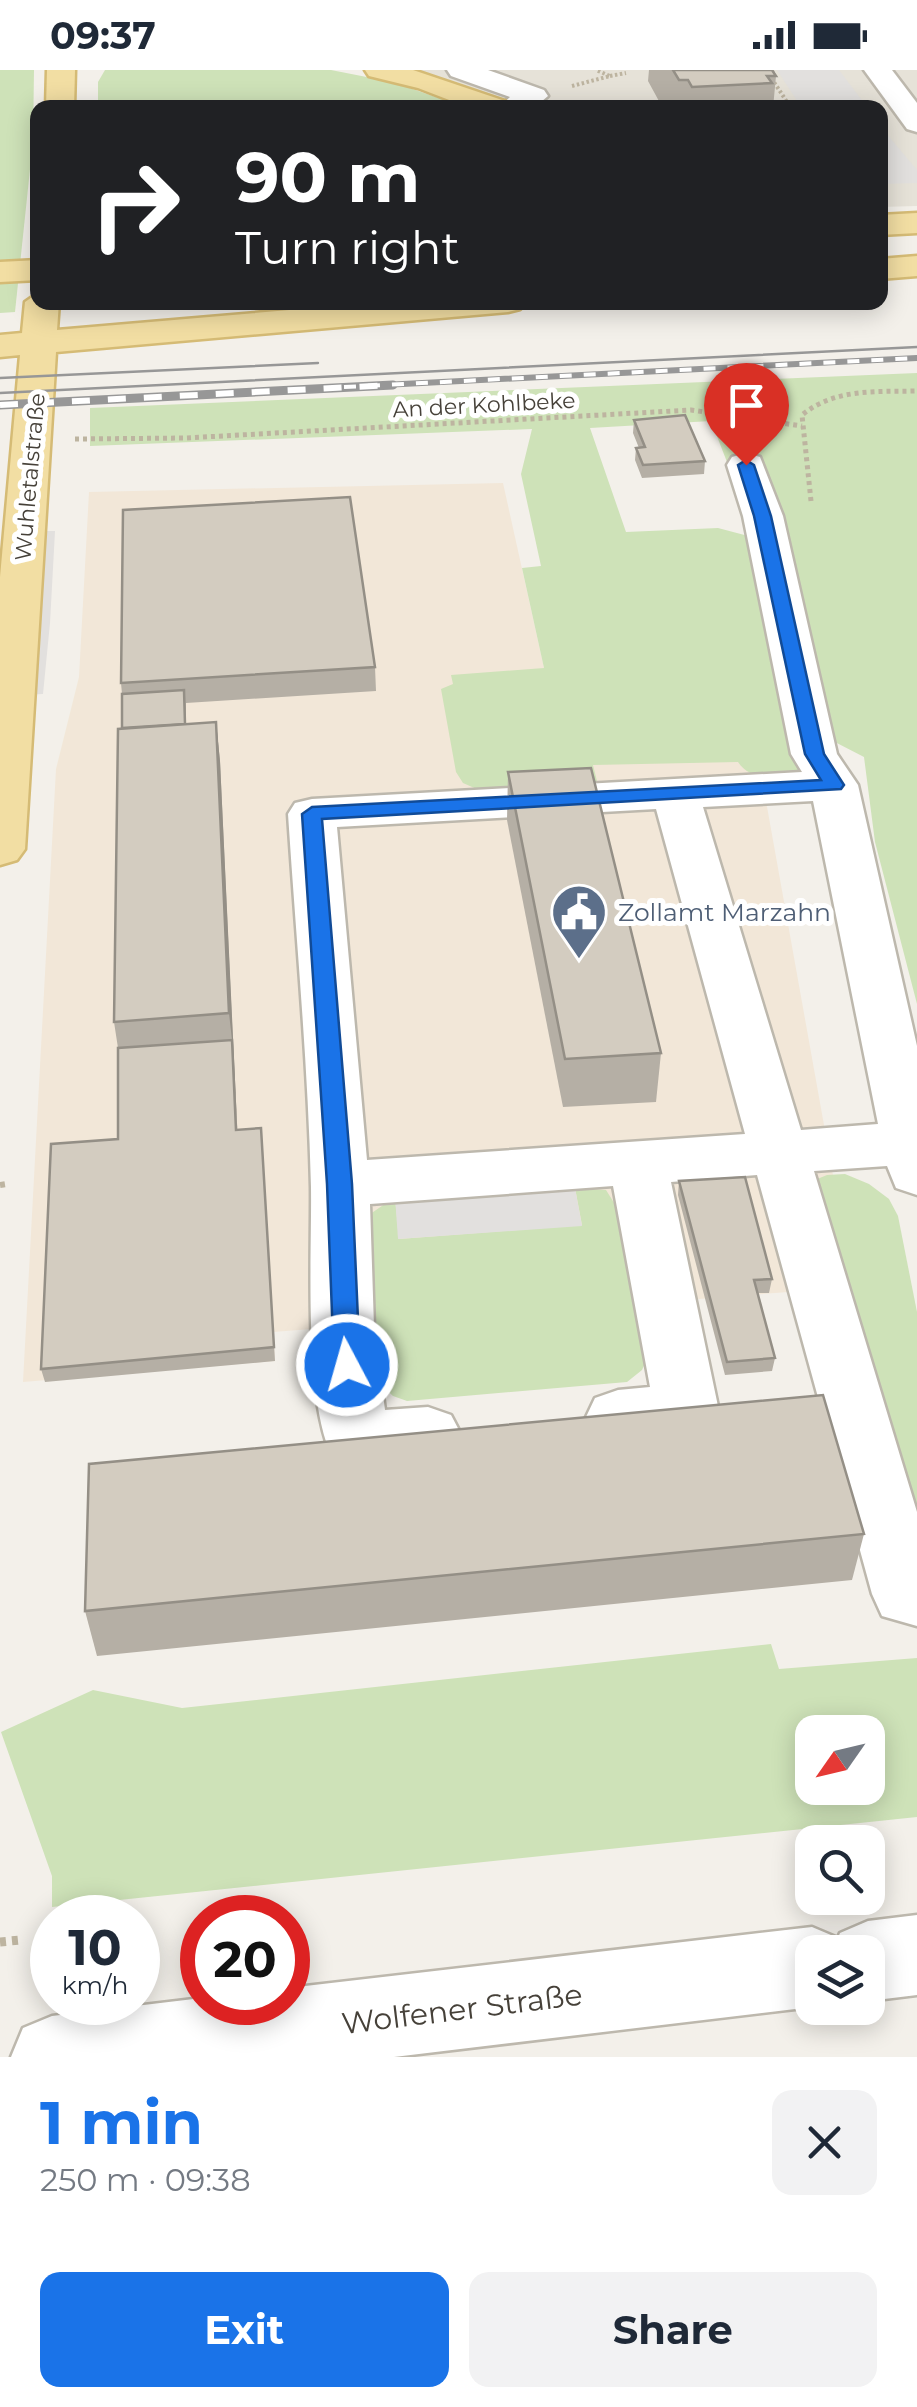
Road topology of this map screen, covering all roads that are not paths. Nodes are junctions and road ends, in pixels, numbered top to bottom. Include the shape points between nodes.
1 (61, 70) edge
2 (380, 70) edge
3 (461, 70) edge
4 (878, 70) edge
5 (60, 100) edge
6 (476, 100) edge
7 (519, 100) edge
8 (917, 123) edge
9 (917, 223) edge
10 (888, 225) edge
11 (917, 252) edge
12 (888, 254) edge
13 (917, 266) edge
14 (888, 268) edge
15 (30, 270) edge
16 (0, 272) edge
17 (30, 290) edge
18 (0, 292) edge
19 (42, 310) edge
20 (419, 310) edge
21 (40, 344) junction
22 (0, 346) edge
23 (746, 465) dead end
24 (834, 785) junction
25 (675, 792) junction
26 (0, 849) edge
27 (779, 1153) junction
28 (914, 1158) edge
29 (638, 1163) junction
30 (340, 1184) junction
31 (570, 1421) edge
32 (492, 1428) edge
33 (917, 1594) edge
34 (917, 1955) edge
35 (885, 1959) edge
36 (795, 1969) edge
37 (52, 2057) edge

1 - 5 main road
2 - 6 main road
3 - 7 street
4 - 8 street
9 - 10 main road
11 - 12 main road
13 - 14 main road
15 - 16 main road
17 - 18 main road
19 - 21 main road, Wuhletalstraße
20 - 21 main road
21 - 22 main road
21 - 26 main road, Wuhletalstraße
23 - 24 street via 814,754
24 - 25 street
24 - 28 street
25 - 27 street
25 - 30 street via 312,814
27 - 28 street
27 - 29 street
27 - 33 street via 906,1594
29 - 30 street
29 - 31 street via 687,1411
30 - 32 street via 343,1327 356,1440
34 - 35 street
36 - 37 street, Wolfener Straße

